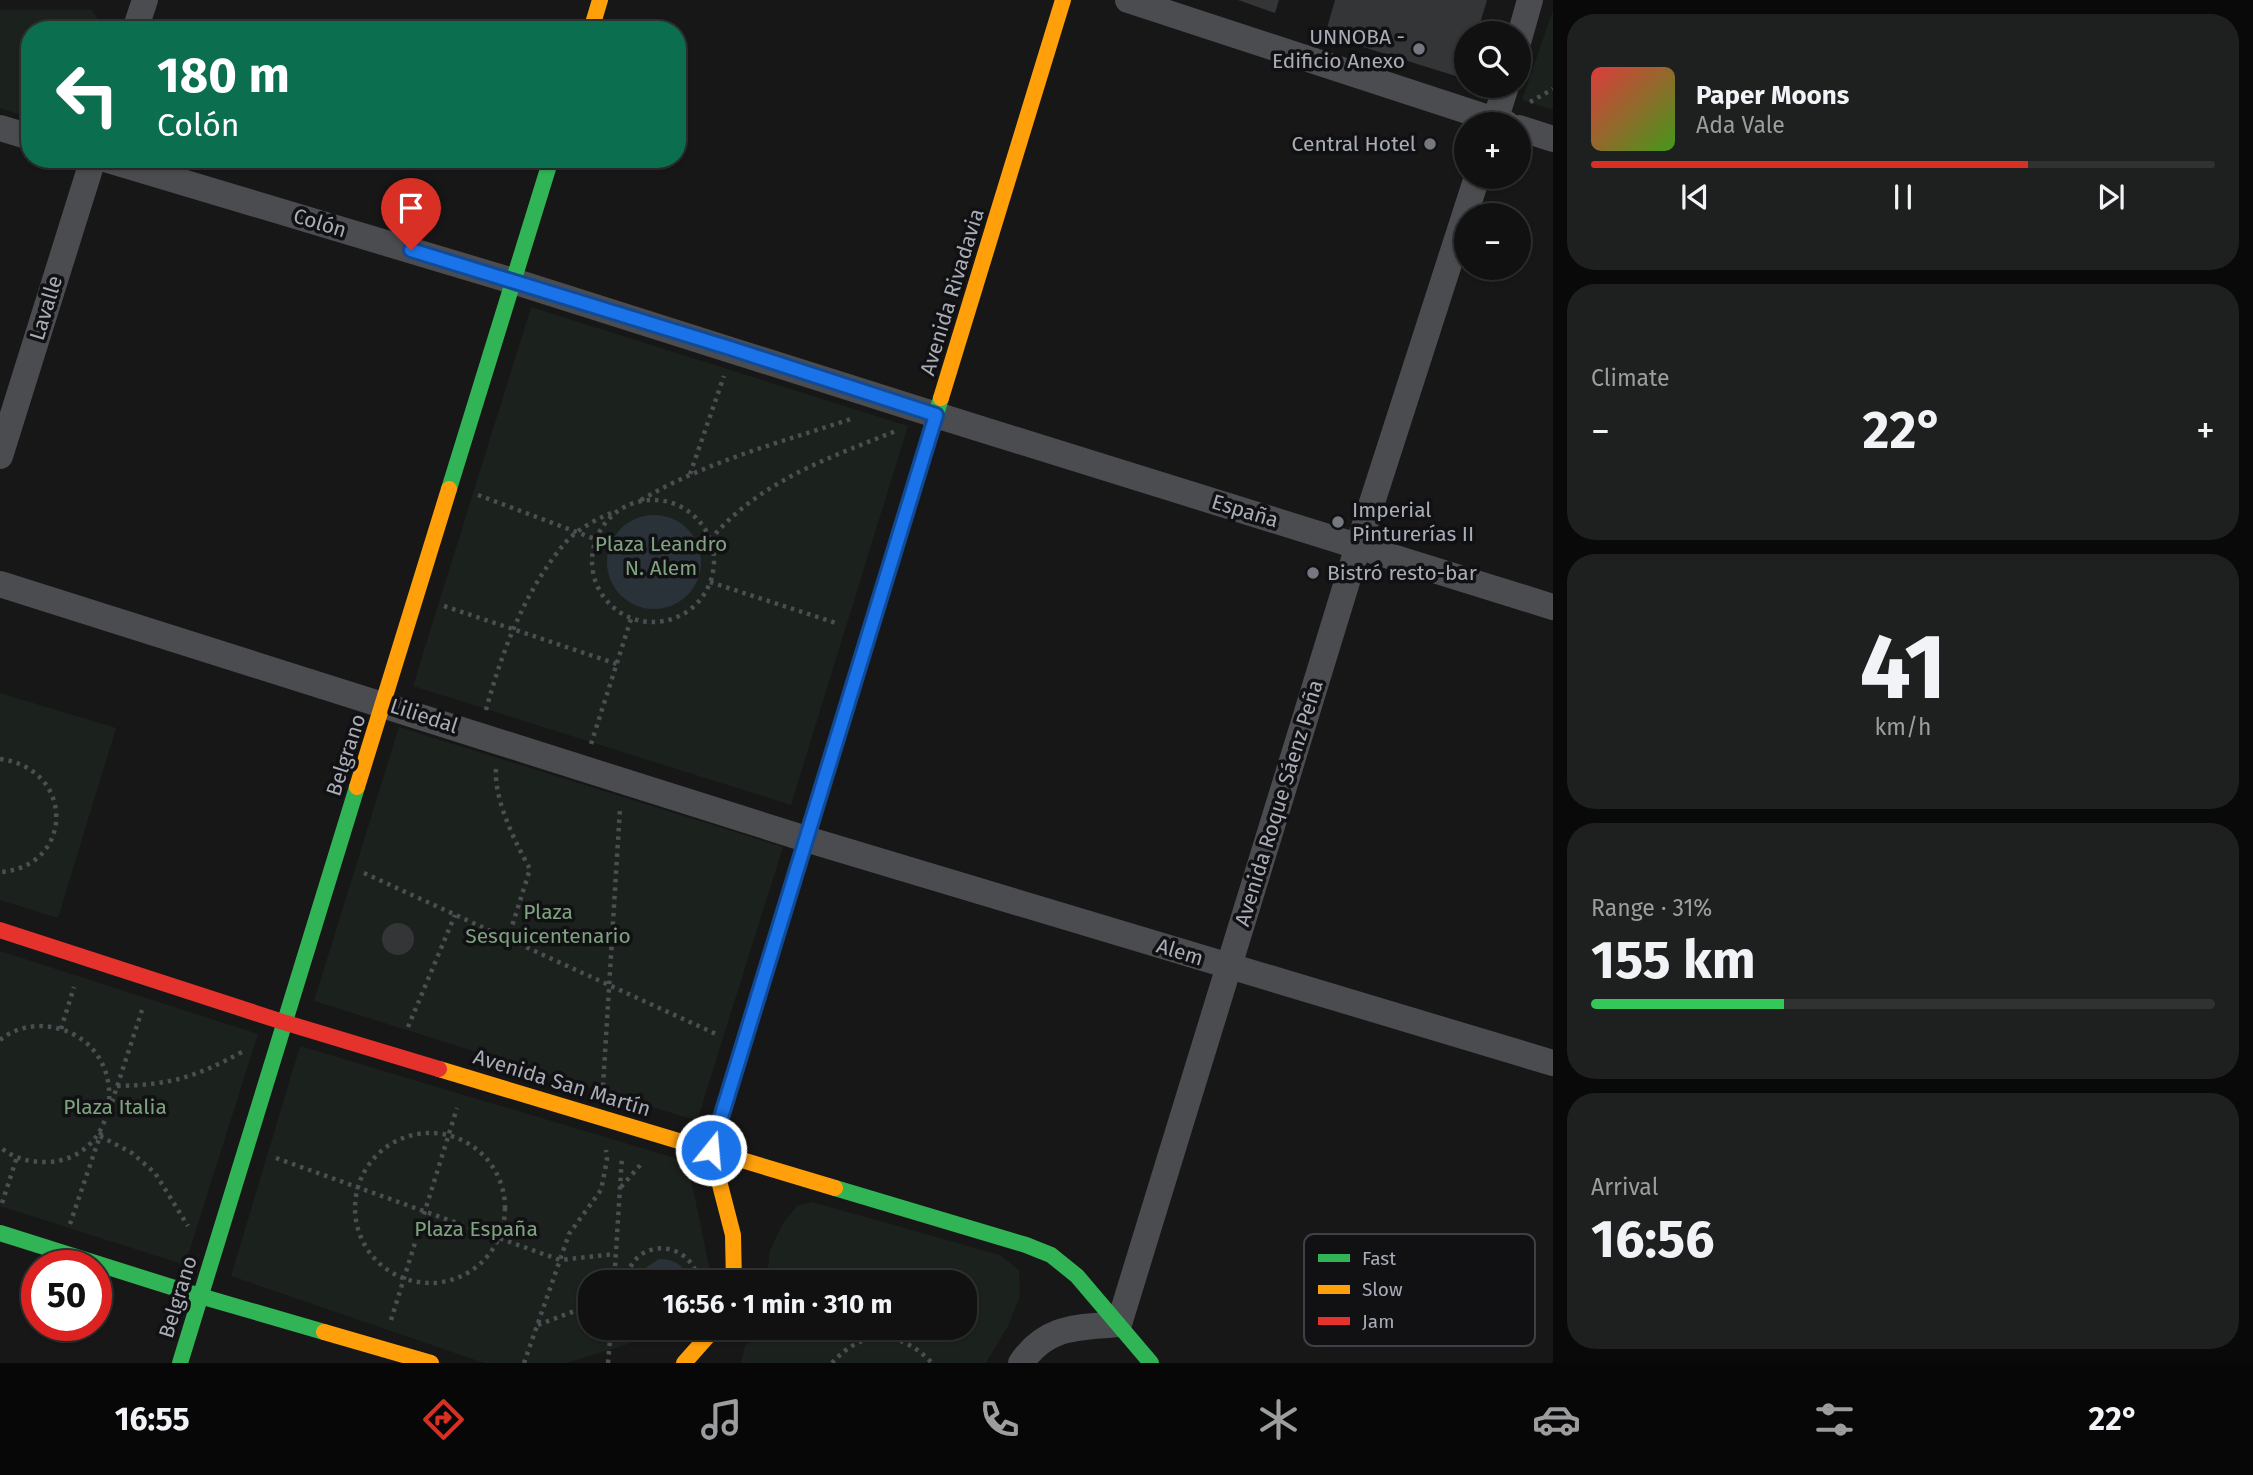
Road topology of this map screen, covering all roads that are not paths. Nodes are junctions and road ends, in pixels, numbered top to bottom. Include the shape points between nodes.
1 (145, 0) edge
2 (600, 0) edge
3 (1063, 0) edge
4 (1128, 0) edge
5 (1530, 0) edge
6 (138, 21) edge
7 (594, 21) edge
8 (1524, 21) edge
9 (1468, 112) edge
10 (0, 128) edge
11 (1531, 132) edge
12 (21, 134) edge
13 (1553, 139) edge
14 (90, 168) edge
15 (135, 168) edge
16 (548, 168) edge
17 (1473, 189) edge
18 (513, 281) junction
19 (936, 415) junction
20 (0, 456) edge
21 (1358, 546) junction
22 (0, 584) edge
23 (1553, 607) edge
24 (384, 704) junction
25 (806, 839) junction
26 (0, 930) edge
27 (1229, 967) junction
28 (283, 1022) junction
29 (1553, 1063) edge
30 (711, 1150) junction
31 (0, 1233) edge
32 (734, 1270) edge
33 (200, 1296) junction
34 (1119, 1324) junction
35 (704, 1340) edge
36 (180, 1363) edge
37 (431, 1363) edge
38 (684, 1363) edge
39 (1021, 1363) edge
40 (1151, 1363) edge

1 - 6 street
2 - 7 main road
3 - 19 main road, Avenida Rivadavia
4 - 9 street
5 - 8 street
10 - 12 street
11 - 13 street
14 - 20 street, Lavalle
15 - 18 street, Colón
16 - 18 main road, Belgrano
17 - 21 street, Avenida Roque Sáenz Peña
18 - 19 street, Colón
18 - 24 main road, Belgrano
19 - 21 street, España
19 - 25 main road, Avenida Rivadavia
21 - 23 street, España
21 - 27 street, Avenida Roque Sáenz Peña
22 - 24 street, Liliedal
24 - 25 street, Liliedal
24 - 28 main road, Belgrano
25 - 27 street, Alem
25 - 30 main road, Avenida Rivadavia
26 - 28 main road, Avenida San Martín
27 - 29 street, Alem
27 - 34 street, Avenida Roque Sáenz Peña
28 - 30 main road, Avenida San Martín
28 - 33 main road, Belgrano
30 - 32 main road via 733,1235
30 - 34 main road, Avenida San Martín via 1051,1255 1077,1276
31 - 33 main road
33 - 36 main road, Belgrano
33 - 37 main road
34 - 39 street via 1064,1329 1031,1348
34 - 40 main road, Avenida San Martín
35 - 38 main road

